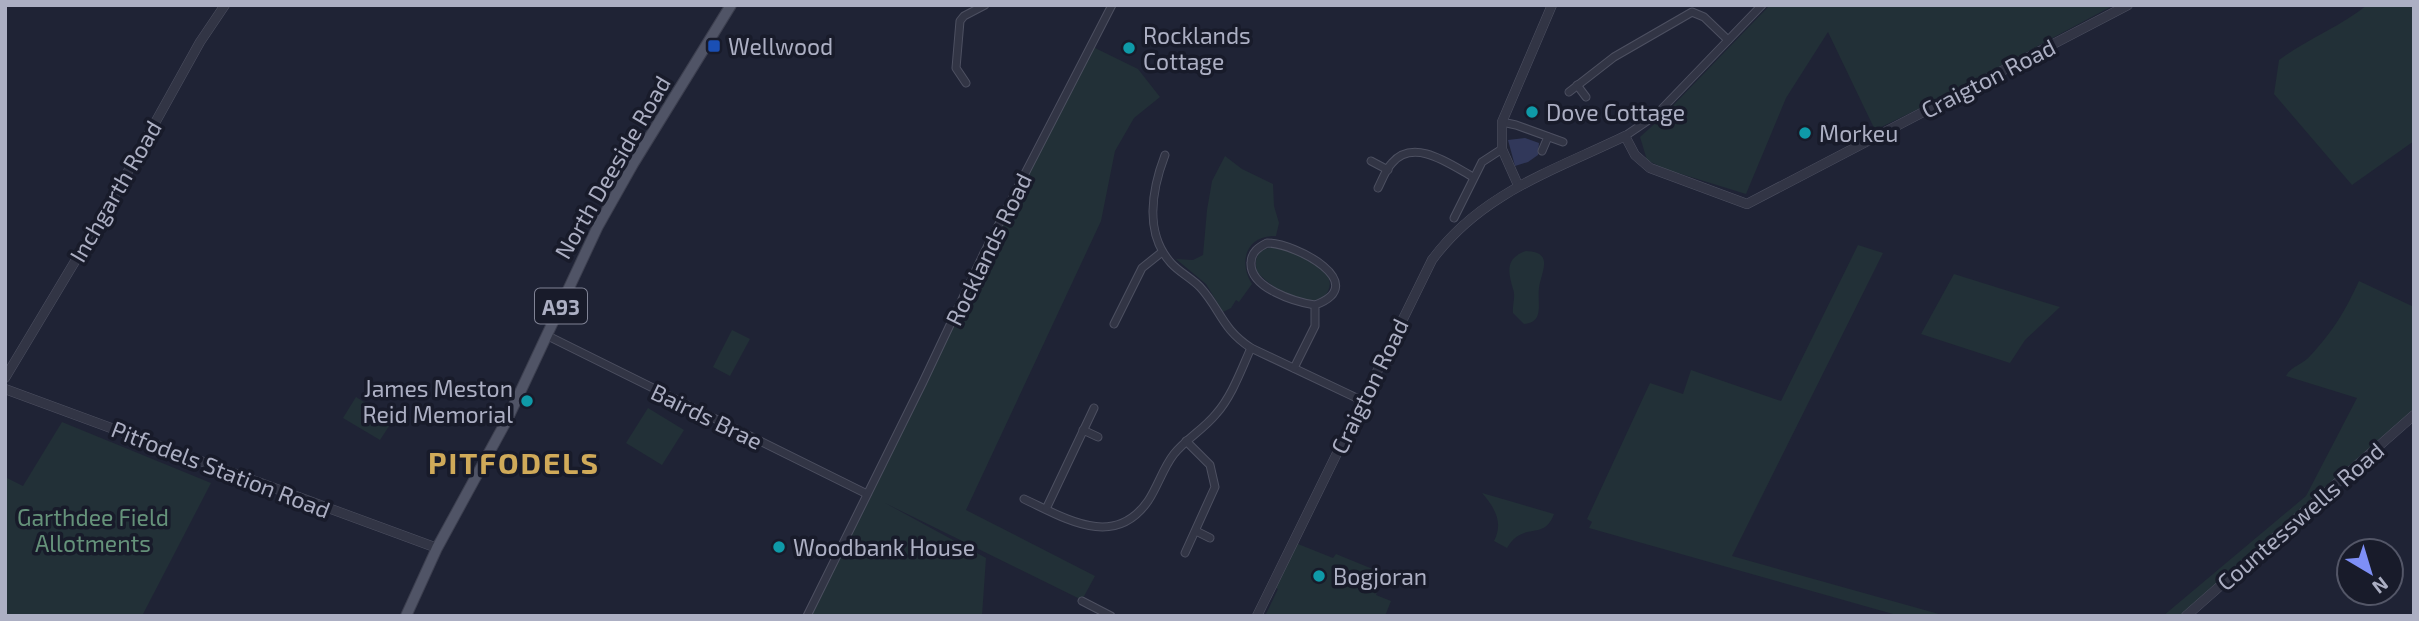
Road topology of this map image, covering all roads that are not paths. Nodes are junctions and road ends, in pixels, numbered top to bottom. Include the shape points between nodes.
1 (225, 5) edge
2 (731, 5) edge
3 (985, 5) edge
4 (1112, 5) edge
5 (1552, 5) edge
6 (1762, 5) edge
7 (2128, 5) edge
8 (1728, 40) junction
9 (966, 83) dead end
10 (1577, 85) junction
11 (1570, 92) dead end
12 (1586, 97) dead end
13 (1502, 122) junction
14 (1625, 135) junction
15 (1548, 136) junction
16 (1563, 142) dead end
17 (1502, 149) junction
18 (1542, 150) dead end
19 (1165, 155) dead end
20 (1371, 161) dead end
21 (1388, 170) junction
22 (1474, 177) junction
23 (1518, 185) junction
24 (1378, 188) dead end
25 (1454, 218) dead end
26 (1162, 251) junction
27 (1315, 305) junction
28 (1114, 324) dead end
29 (548, 336) junction
30 (1251, 348) junction
31 (1294, 368) junction
32 (5, 378) edge
33 (5, 389) edge
34 (1363, 401) junction
35 (1094, 408) dead end
36 (2413, 416) edge
37 (1083, 430) junction
38 (1098, 438) dead end
39 (1186, 441) junction
40 (867, 494) junction
41 (1024, 499) dead end
42 (1045, 509) junction
43 (1196, 531) junction
44 (1210, 538) dead end
45 (437, 548) junction
46 (1185, 553) dead end
47 (1082, 601) dead end
48 (406, 616) edge
49 (807, 616) edge
50 (1111, 616) edge
51 (1257, 616) edge
52 (2186, 616) edge

1 - 32 street, Inchgarth Road
2 - 29 main road, North Deeside Road / A93 via 598,226
3 - 9 street via 960,21 956,68
4 - 40 street, Rocklands Road
5 - 13 street
6 - 8 street
7 - 14 street, Craigton Road via 1747,204 1650,168 1635,155
8 - 10 street via 1699,13 1692,12 1614,57
8 - 14 street via 1656,115
10 - 11 street
10 - 12 street
13 - 15 street
13 - 17 street
14 - 23 street, Craigton Road
15 - 16 street
15 - 18 street
17 - 22 street via 1487,156
17 - 23 street
19 - 26 street via 1153,196 1154,226
20 - 21 street
21 - 22 street via 1400,156 1420,152
21 - 24 street
22 - 25 street
23 - 34 street, Craigton Road via 1466,222 1441,247
26 - 28 street via 1142,268
26 - 30 street via 1200,288 1225,326
27 - 27 street via 1334,291 1332,275 1322,263 1275,243 1254,252 1252,272 1264,285 1287,298
27 - 31 street via 1315,326
29 - 40 street, Bairds Brae
29 - 45 main road, North Deeside Road / A93
30 - 31 street
30 - 39 street via 1223,406
31 - 34 street
33 - 45 street, Pitfodels Station Road
34 - 51 street, Craigton Road
35 - 37 street
36 - 52 street, Countesswells Road
37 - 38 street
37 - 42 street
39 - 42 street via 1172,456 1148,500 1129,519 1111,527 1090,527
39 - 43 street via 1210,465 1215,488
40 - 49 street, Rocklands Road
41 - 42 street
43 - 44 street
43 - 46 street
45 - 48 main road, North Deeside Road / A93
47 - 50 street

